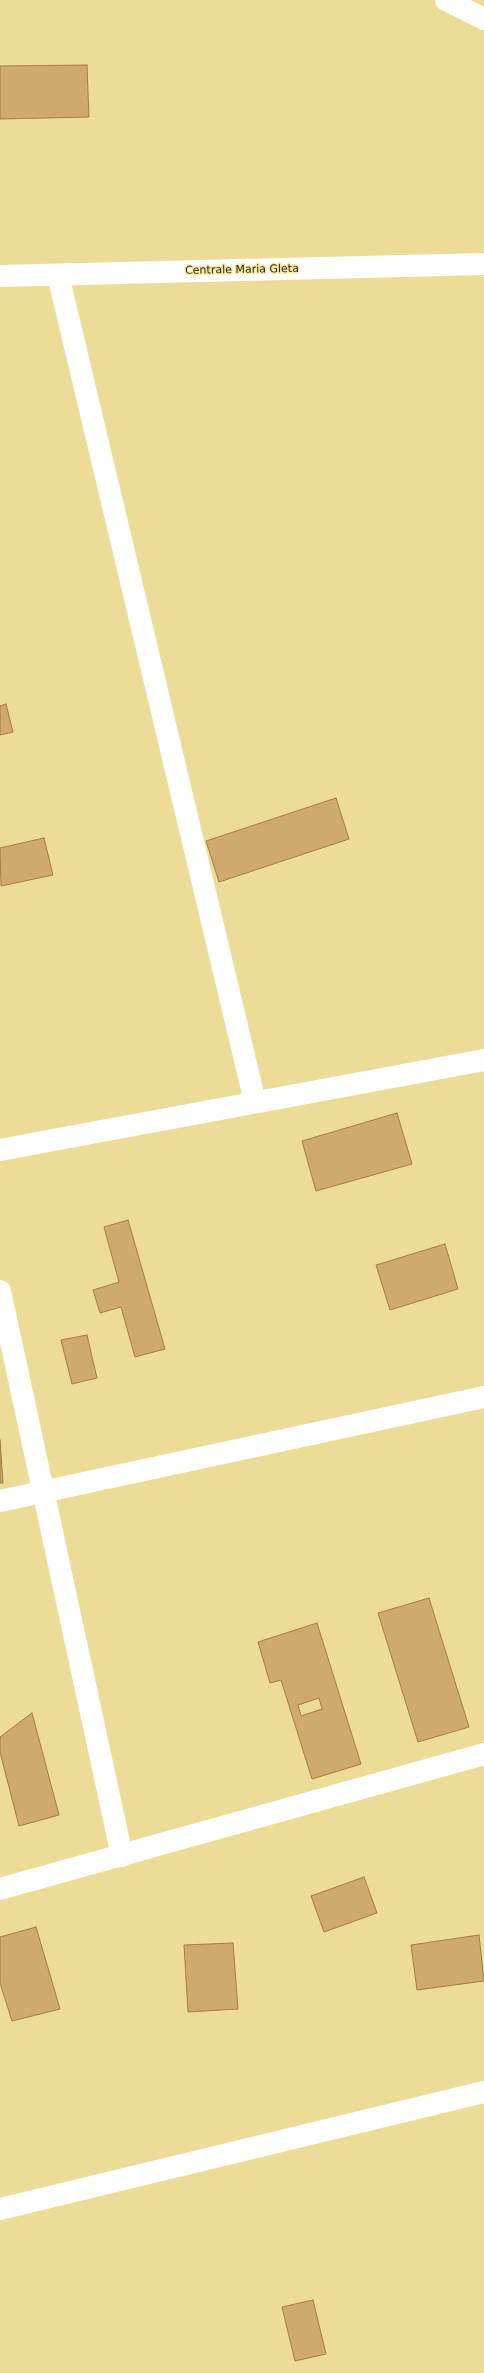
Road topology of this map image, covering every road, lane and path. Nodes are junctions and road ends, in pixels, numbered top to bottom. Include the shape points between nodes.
1 (446, 0) edge
2 (484, 18) edge
3 (484, 264) edge
4 (58, 275) junction
5 (0, 276) edge
6 (484, 1060) edge
7 (255, 1102) junction
8 (0, 1150) edge
9 (0, 1291) edge
10 (484, 1397) edge
11 (43, 1490) junction
12 (0, 1500) edge
13 (484, 1754) edge
14 (122, 1856) junction
15 (0, 1889) edge
16 (484, 2092) edge
17 (0, 2209) edge

1 - 2 street
3 - 4 street, Centrale Maria Gleta
4 - 5 street, Centrale Maria Gleta
4 - 7 street
6 - 7 street
7 - 8 street
9 - 11 street
10 - 11 street
11 - 12 street
11 - 14 street
13 - 14 street
14 - 15 street
16 - 17 street

